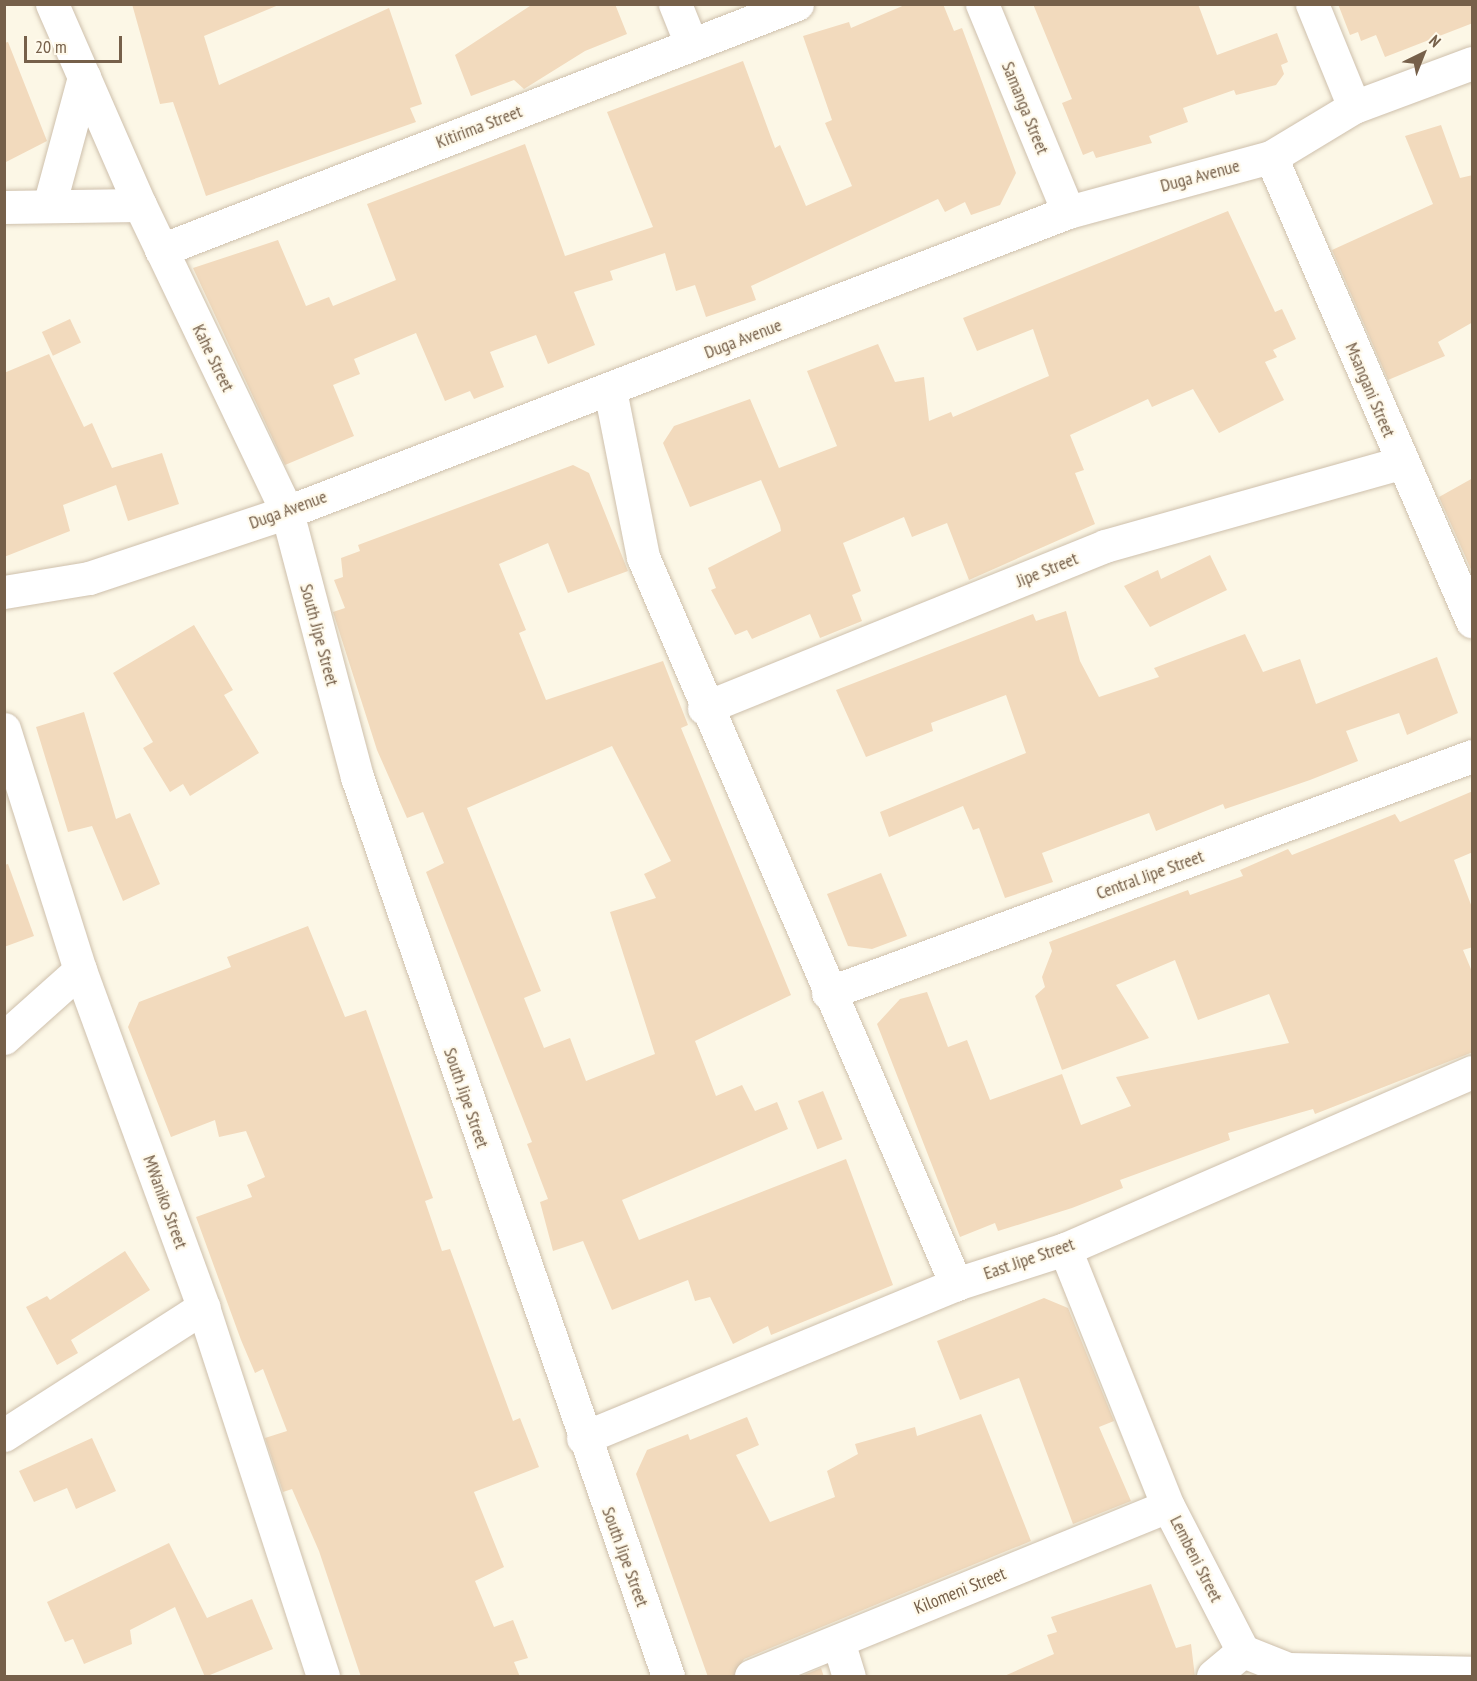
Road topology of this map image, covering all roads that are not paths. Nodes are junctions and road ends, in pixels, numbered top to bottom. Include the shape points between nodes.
1 (52, 4) edge
2 (675, 4) edge
3 (798, 4) edge
4 (982, 4) edge
5 (1312, 4) edge
6 (691, 44) junction
7 (1473, 63) edge
8 (84, 77) junction
9 (1354, 107) junction
10 (1270, 157) junction
11 (140, 205) junction
12 (49, 206) junction
13 (4, 207) edge
14 (1068, 212) junction
15 (161, 250) junction
16 (610, 390) junction
17 (1401, 463) junction
18 (287, 512) junction
19 (4, 592) edge
20 (1473, 621) edge
21 (704, 708) junction
22 (4, 729) edge
23 (1473, 756) edge
24 (80, 970) junction
25 (828, 993) junction
26 (4, 1038) edge
27 (1473, 1072) edge
28 (1065, 1249) junction
29 (956, 1284) junction
30 (203, 1307) junction
31 (4, 1435) edge
32 (583, 1438) junction
33 (1168, 1506) junction
34 (838, 1641) junction
35 (1243, 1651) junction
36 (1473, 1673) edge
37 (323, 1677) edge
38 (668, 1677) edge
39 (751, 1677) edge
40 (849, 1677) edge
41 (1213, 1677) edge

1 - 8 street, Kahe Street
2 - 6 street
3 - 6 street, Kitirima Street
4 - 14 street, Samanga Street
5 - 9 street
6 - 15 street, Kitirima Street
7 - 9 street, Duga Avenue
8 - 11 street, Kahe Street
8 - 12 street
9 - 10 street, Duga Avenue
10 - 14 street, Duga Avenue
10 - 17 street, Msangani Street
11 - 12 street
11 - 15 street, Kahe Street
12 - 13 street
14 - 16 street, Duga Avenue
15 - 18 street, Kahe Street
16 - 18 street, Duga Avenue
16 - 21 street via 643,557
17 - 20 street, Msangani Street
17 - 21 street, Jipe Street via 1106,546
18 - 19 street, Duga Avenue via 89,578
18 - 32 street, South Jipe Street via 357,777
21 - 25 street
22 - 24 street, MWaniko Street
23 - 25 street, Central Jipe Street
24 - 26 street
24 - 30 street, MWaniko Street
25 - 29 street
27 - 28 street, East Jipe Street
28 - 29 street, East Jipe Street
28 - 33 street, Lembeni Street
29 - 32 street, East Jipe Street
30 - 31 street
30 - 37 street, MWaniko Street
32 - 38 street, South Jipe Street
33 - 34 street, Kilomeni Street
33 - 35 street, Lembeni Street
34 - 39 street, Kilomeni Street
34 - 40 street
35 - 36 street via 1288,1669
35 - 41 street

